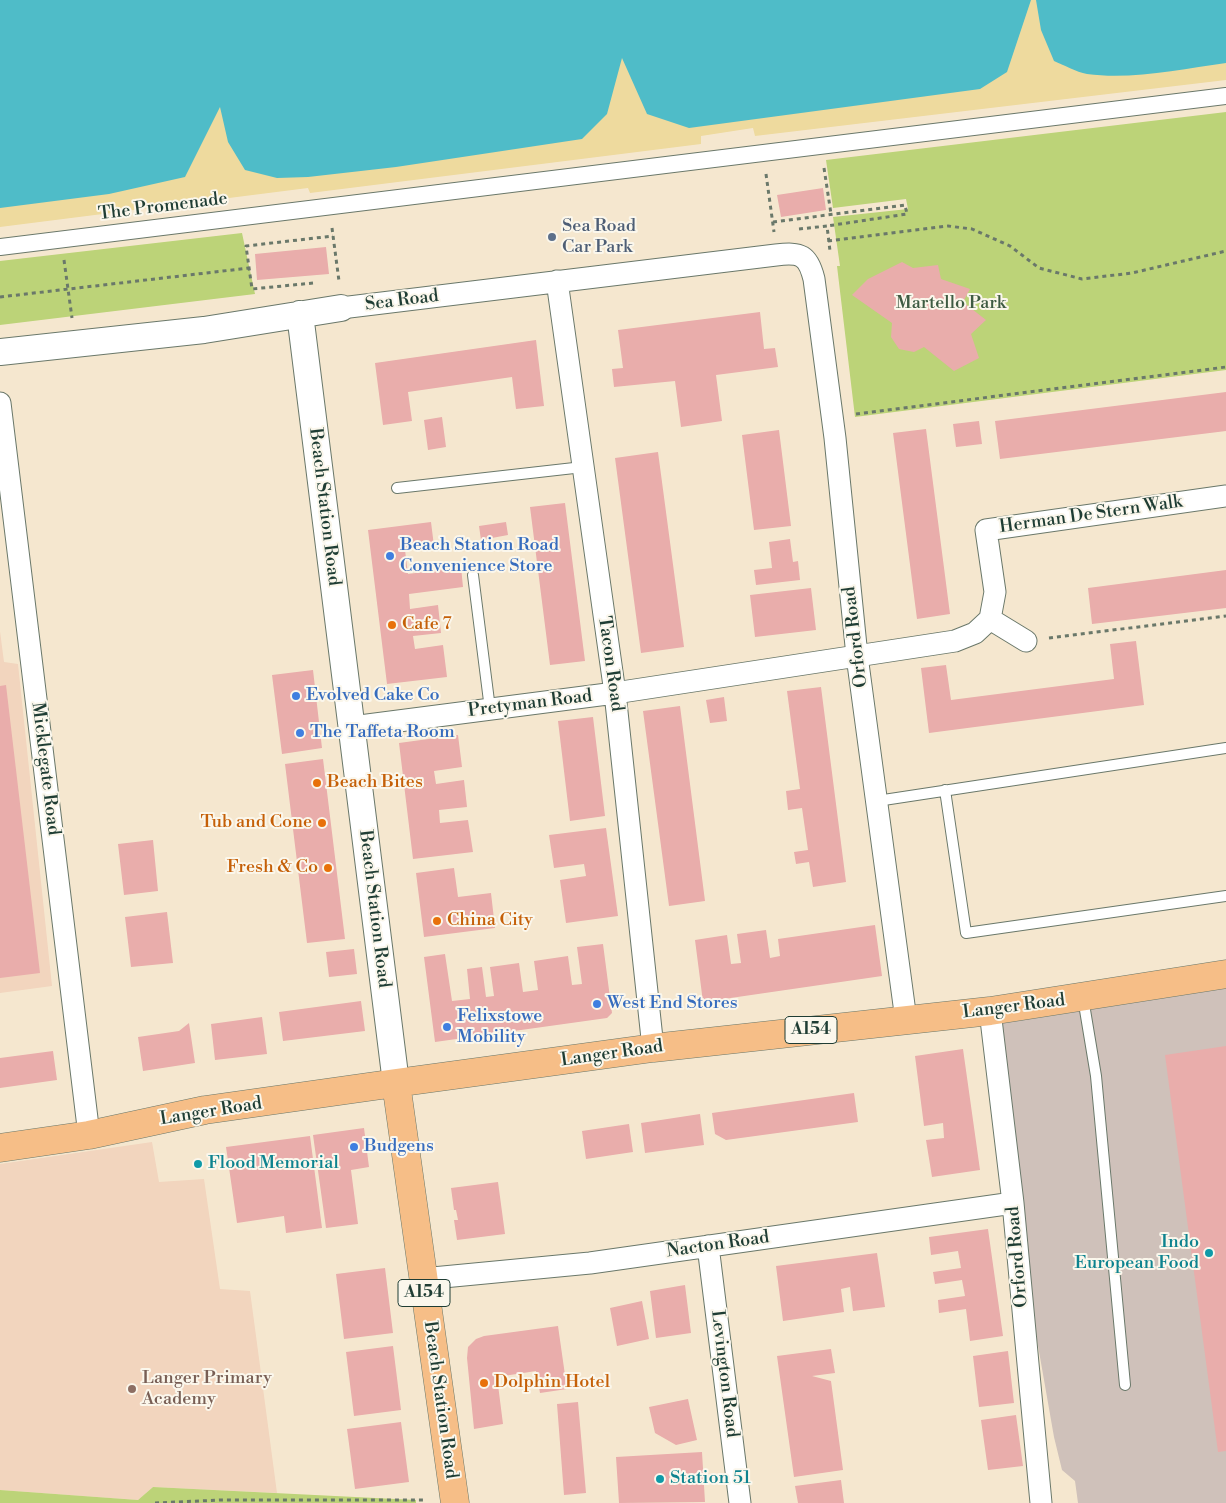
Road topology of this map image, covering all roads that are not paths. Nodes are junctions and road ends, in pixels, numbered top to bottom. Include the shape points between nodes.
1 (1226, 96) edge
2 (0, 247) edge
3 (804, 256) joint
4 (556, 281) junction
5 (341, 308) joint
6 (300, 314) junction
7 (0, 352) edge
8 (0, 403) edge
9 (583, 467) junction
10 (397, 488) dead end
11 (1226, 496) edge
12 (473, 575) dead end
13 (990, 619) junction
14 (1026, 640) road end
15 (857, 656) junction
16 (615, 693) junction
17 (490, 709) junction
18 (352, 727) junction
19 (1226, 748) edge
20 (945, 790) junction
21 (877, 800) junction
22 (1226, 896) edge
23 (1226, 974) edge
24 (1083, 998) junction
25 (990, 1011) junction
26 (906, 1020) junction
27 (654, 1048) junction
28 (396, 1083) junction
29 (89, 1135) junction
30 (0, 1148) edge
31 (1013, 1203) junction
32 (708, 1246) junction
33 (422, 1279) junction
34 (1125, 1385) dead end
35 (455, 1502) edge
36 (740, 1503) edge
37 (1041, 1503) edge

1 - 2 street, The Promenade
3 - 4 street, Sea Road via 792,253
3 - 15 street, Orford Road via 810,266 816,299 835,438
4 - 5 street, Sea Road
4 - 9 street, Tacon Road
5 - 6 street, Sea Road
6 - 7 street, Sea Road via 204,330
6 - 18 street, Beach Station Road
8 - 29 street, Micklegate Road
9 - 10 lane
9 - 16 street, Tacon Road
11 - 13 street, Herman De Stern Walk via 986,530 994,592
12 - 17 lane
13 - 14 street
13 - 15 street via 975,633 955,641
15 - 16 street, Pretyman Road
15 - 21 street, Orford Road
16 - 17 street, Pretyman Road
16 - 27 street, Tacon Road
17 - 18 street, Pretyman Road
18 - 28 street, Beach Station Road
19 - 20 lane
20 - 21 lane
20 - 22 lane via 966,933
21 - 26 street, Orford Road
23 - 24 main road, Langer Road / A154
24 - 25 main road, Langer Road / A154
24 - 34 lane via 1096,1076
25 - 26 main road, Langer Road / A154
25 - 31 street, Orford Road
26 - 27 main road, Langer Road / A154
27 - 28 main road, Langer Road / A154
28 - 29 main road, Langer Road / A154 via 205,1110
28 - 33 main road, Beach Station Road / A154
29 - 30 main road, Langer Road / A154
31 - 32 street, Nacton Road
31 - 37 street, Orford Road
32 - 33 street, Nacton Road via 590,1263
32 - 36 street, Levington Road
33 - 35 main road, Beach Station Road / A154

